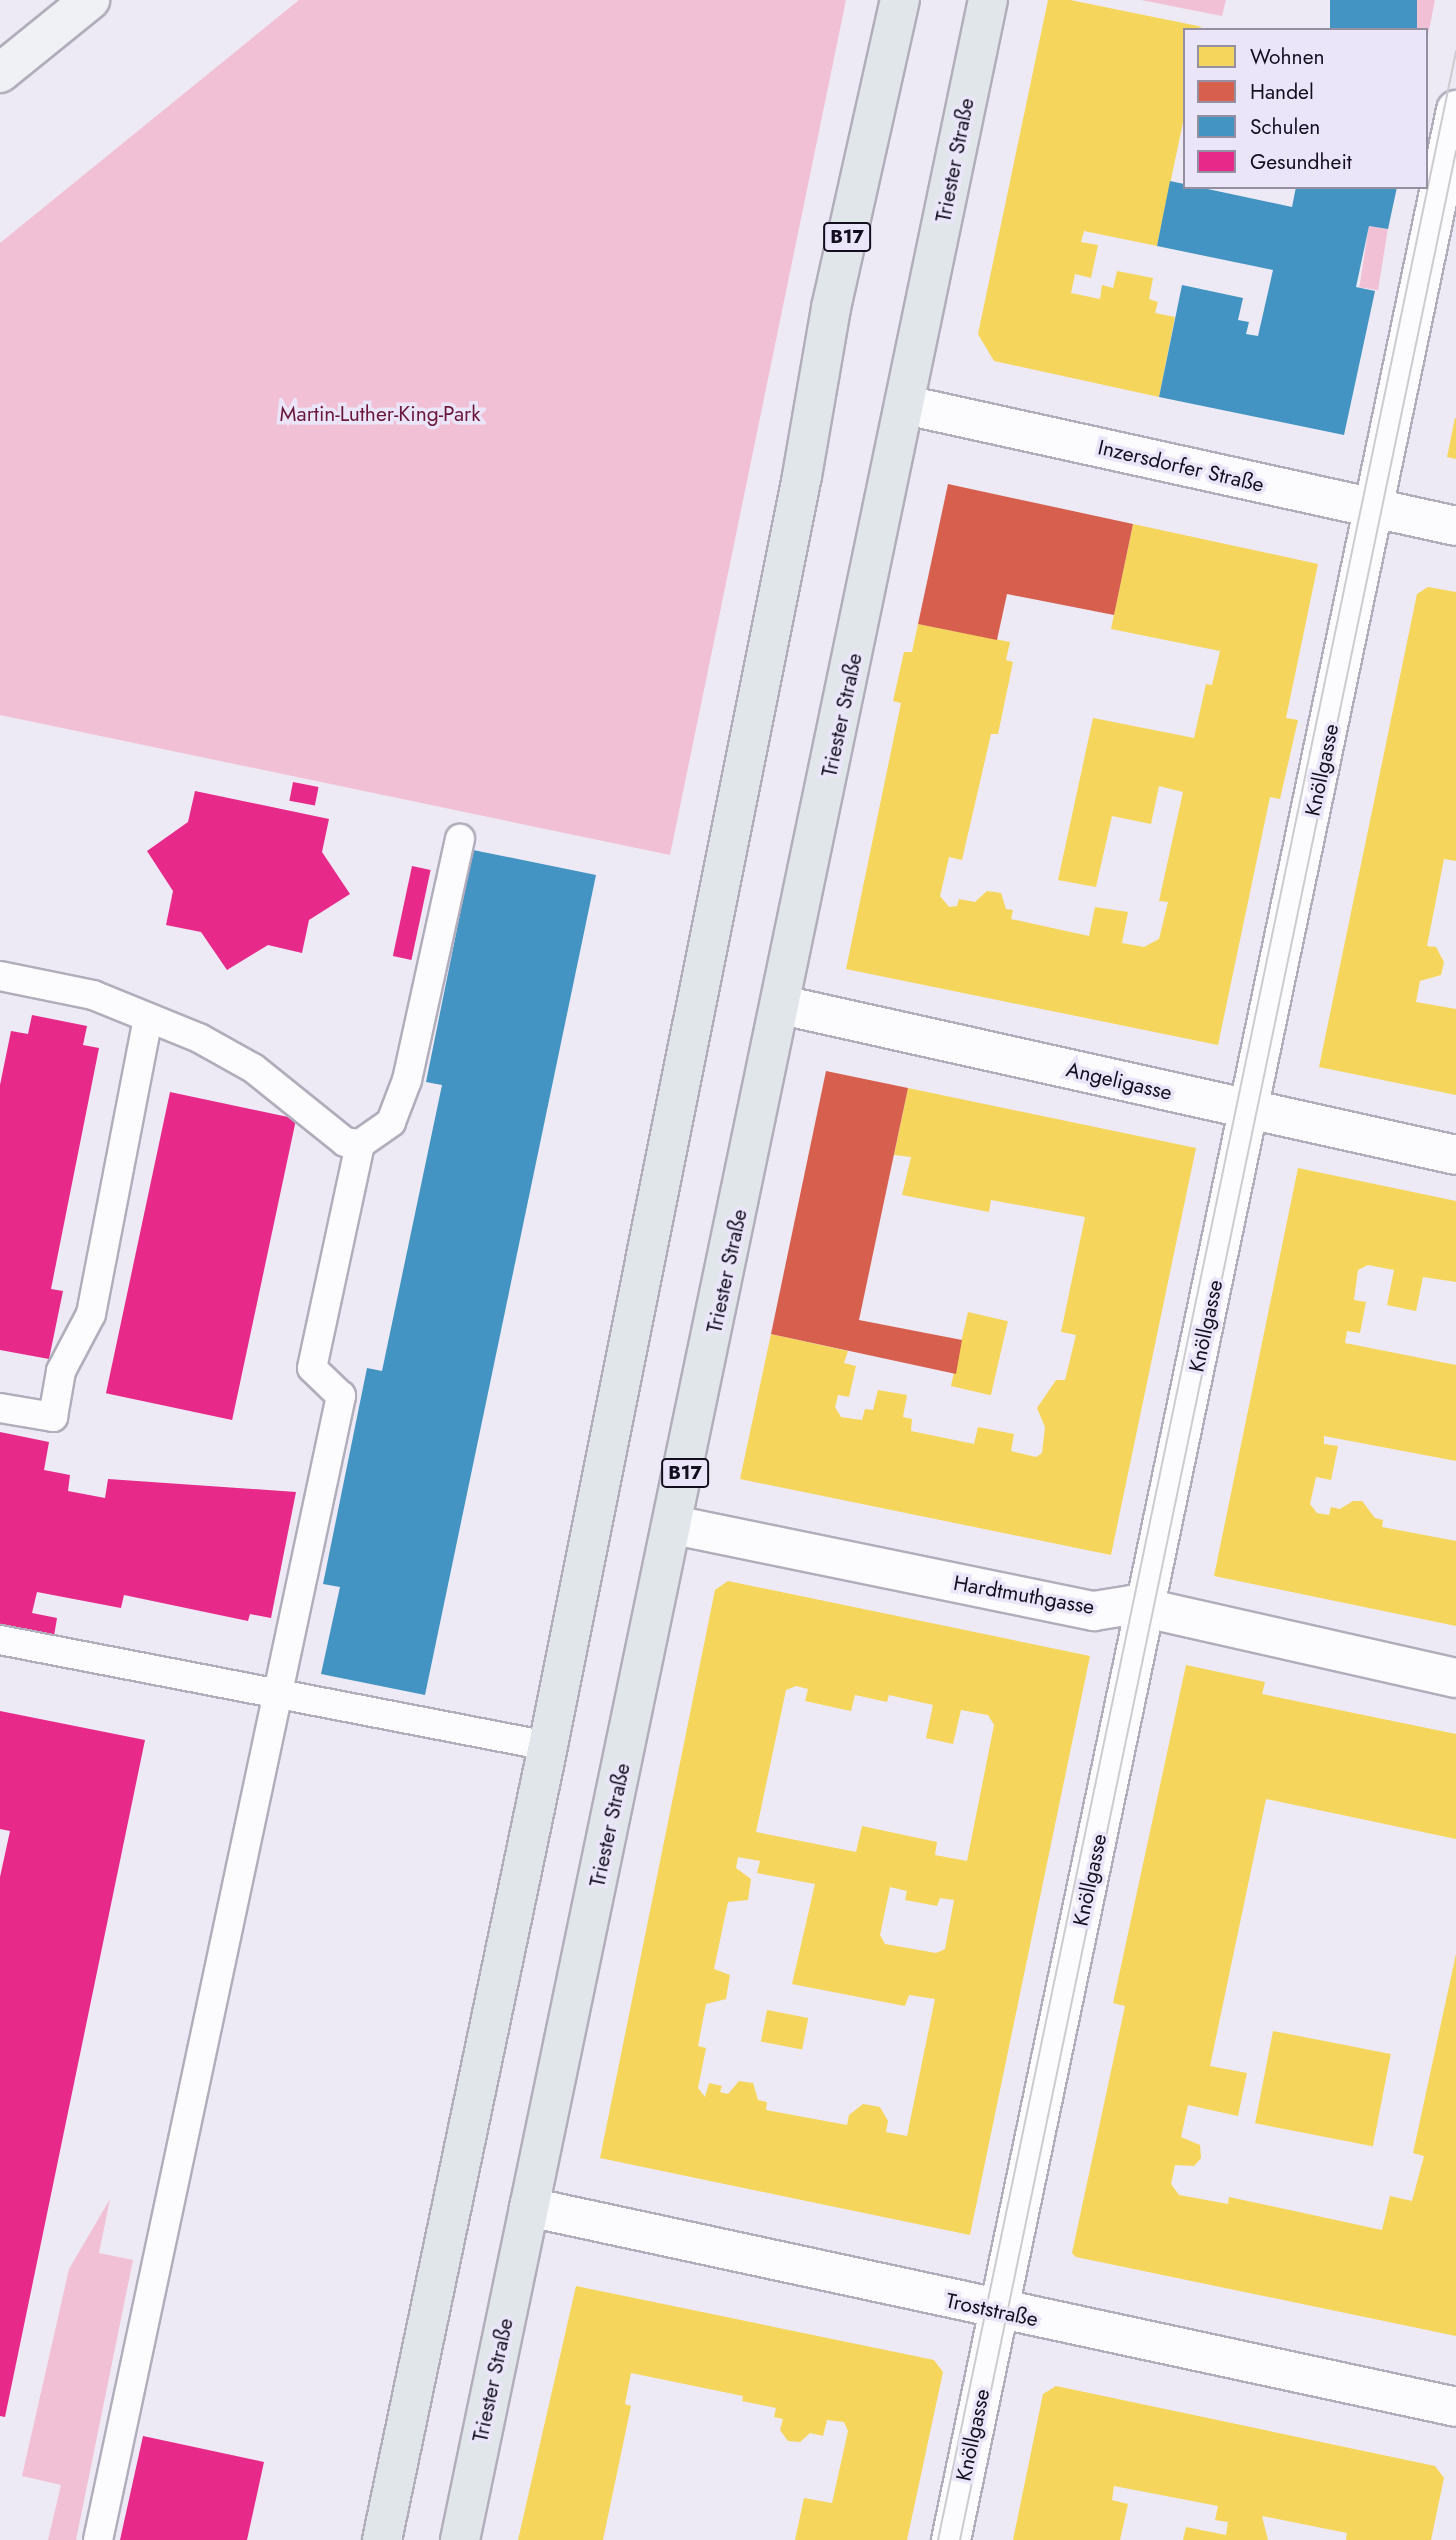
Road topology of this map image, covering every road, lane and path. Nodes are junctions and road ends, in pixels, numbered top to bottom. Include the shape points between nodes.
1 (90, 0) edge
2 (900, 0) edge
3 (988, 0) edge
4 (0, 73) edge
5 (1456, 110) edge
6 (906, 405) junction
7 (1376, 509) junction
8 (1456, 526) edge
9 (460, 839) dead end
10 (0, 976) edge
11 (782, 1006) junction
12 (148, 1018) junction
13 (1251, 1110) junction
14 (360, 1144) junction
15 (1456, 1155) edge
16 (0, 1408) edge
17 (674, 1525) junction
18 (1147, 1609) junction
19 (0, 1640) edge
20 (1456, 1678) edge
21 (279, 1695) junction
22 (548, 1746) junction
23 (529, 2207) junction
24 (999, 2312) junction
25 (1456, 2407) edge
26 (98, 2540) edge
27 (382, 2540) edge
28 (460, 2540) edge
29 (951, 2540) edge

1 - 4 street
2 - 22 main road, B17 via 831,308 802,476
3 - 6 main road, Triester Straße / B17
5 - 7 street, Knöllgasse
6 - 7 street, Inzersdorfer Straße
6 - 11 main road, Triester Straße / B17
7 - 8 street, Inzersdorfer Straße
7 - 13 street, Knöllgasse
9 - 14 lane via 407,1080 391,1122
10 - 12 lane via 93,995
11 - 13 street, Angeligasse
11 - 17 main road, Triester Straße / B17
12 - 14 lane via 199,1038 253,1068 345,1142
12 - 16 lane via 91,1314 61,1371 53,1418
13 - 15 street, Angeligasse
13 - 18 street, Knöllgasse
14 - 21 lane via 312,1368 341,1396
17 - 18 street, Hardtmuthgasse via 1094,1611 1132,1605
17 - 23 main road, Triester Straße / B17
18 - 20 street, Hardtmuthgasse
18 - 24 street, Knöllgasse
19 - 21 lane
21 - 22 lane
21 - 26 lane
22 - 27 main road, B17
23 - 24 street, Troststraße
23 - 28 main road, Triester Straße / B17
24 - 25 street, Troststraße
24 - 29 street, Knöllgasse

